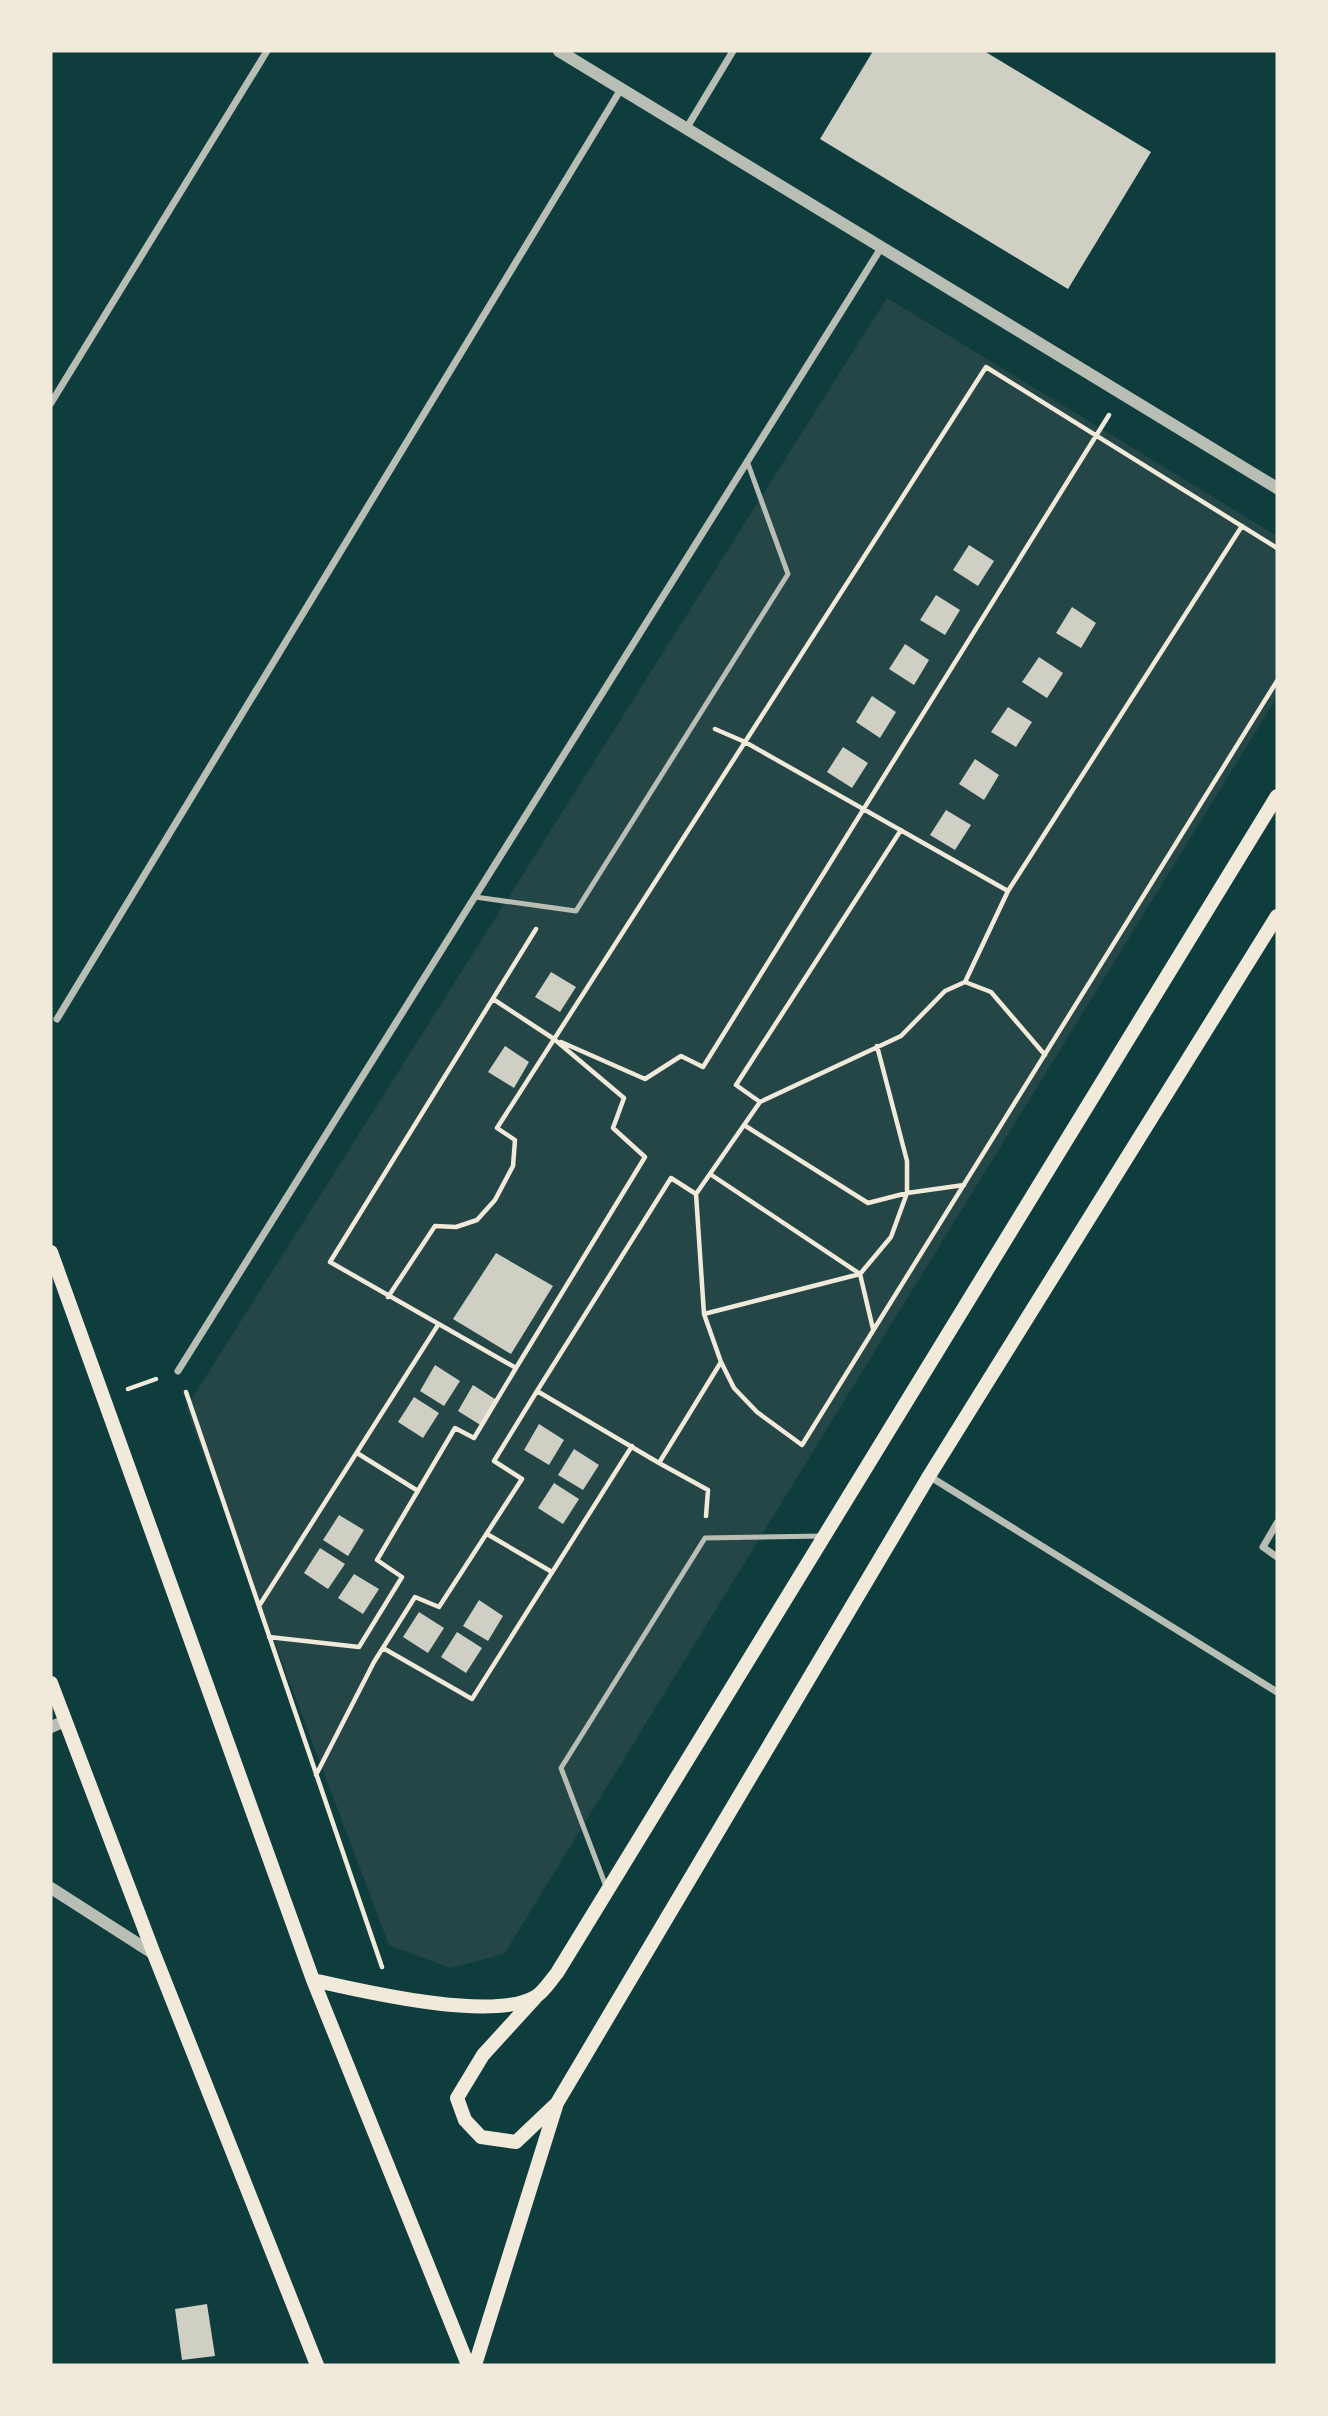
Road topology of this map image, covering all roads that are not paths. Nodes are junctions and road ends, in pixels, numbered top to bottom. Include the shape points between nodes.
1 (267, 51) edge
2 (559, 51) edge
3 (733, 51) edge
4 (621, 89) junction
5 (686, 129) junction
6 (881, 248) junction
7 (51, 402) edge
8 (747, 461) junction
9 (1277, 488) edge
10 (1277, 796) edge
11 (475, 897) junction
12 (1277, 916) edge
13 (57, 1019) dead end
14 (51, 1252) edge
15 (178, 1371) road end
16 (929, 1476) junction
17 (1277, 1523) edge
18 (826, 1536) junction
19 (1277, 1556) edge
20 (51, 1683) edge
21 (1277, 1692) edge
22 (65, 1721) junction
23 (51, 1727) edge
24 (51, 1888) edge
25 (608, 1892) junction
26 (154, 1954) junction
27 (313, 1980) junction
28 (536, 1997) junction
29 (557, 2103) junction
30 (317, 2365) edge
31 (468, 2365) edge
32 (475, 2365) edge

1 - 7 street
2 - 4 street
3 - 5 street
4 - 5 street
4 - 13 street
5 - 6 street
6 - 8 street
6 - 9 street
8 - 11 street
8 - 11 lane via 789,574 576,912
10 - 18 main road
11 - 15 street
12 - 16 main road
14 - 27 main road
16 - 21 street
16 - 29 main road
17 - 19 street via 1263,1547
18 - 25 main road
18 - 25 lane via 705,1538 561,1768
20 - 22 main road
22 - 23 street
22 - 26 main road
24 - 26 street
25 - 28 main road via 557,1973
26 - 30 main road
27 - 28 main road via 392,1998 498,2007
27 - 31 main road
28 - 29 main road via 484,2055 457,2098 465,2120 481,2137 516,2141
29 - 32 main road

